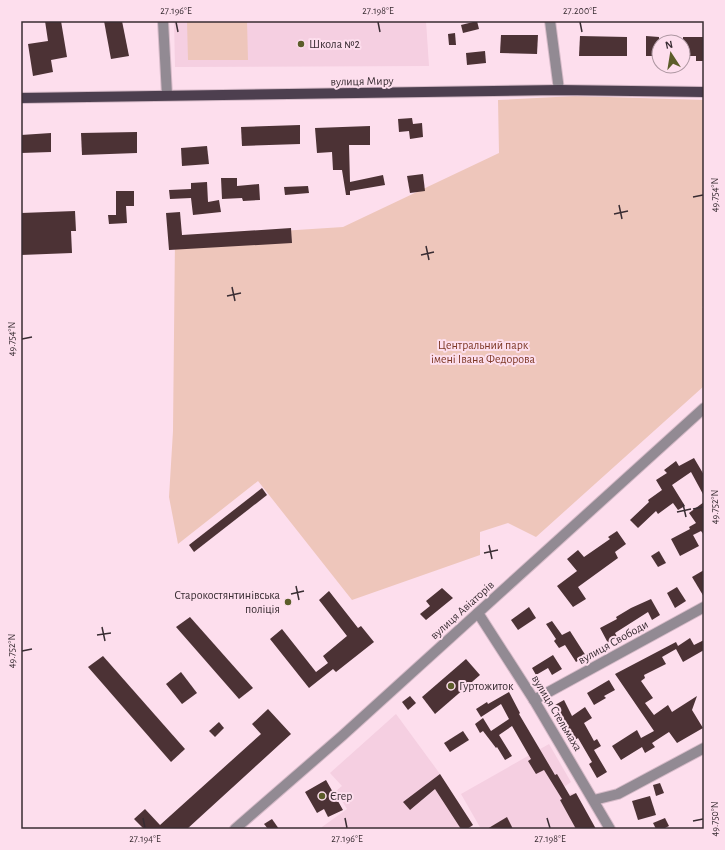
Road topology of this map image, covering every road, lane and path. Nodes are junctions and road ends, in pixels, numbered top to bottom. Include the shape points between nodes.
1 (163, 21) edge
2 (550, 21) edge
3 (559, 90) junction
4 (704, 92) edge
5 (167, 95) junction
6 (21, 98) edge
7 (704, 408) edge
8 (704, 607) edge
9 (478, 613) junction
10 (534, 700) junction
11 (704, 748) edge
12 (594, 800) junction
13 (235, 829) edge
14 (610, 829) edge

1 - 5 street
2 - 3 street
3 - 4 main road, вулиця Миру
3 - 5 main road, вулиця Миру
5 - 6 main road, вулиця Миру
7 - 9 street, вулиця Авіаторів
8 - 10 street, вулиця Свободи
9 - 10 street, вулиця Стельмаха
9 - 13 street, вулиця Авіаторів
10 - 12 street, вулиця Стельмаха
11 - 12 street via 618,794
12 - 14 street, вулиця Стельмаха

